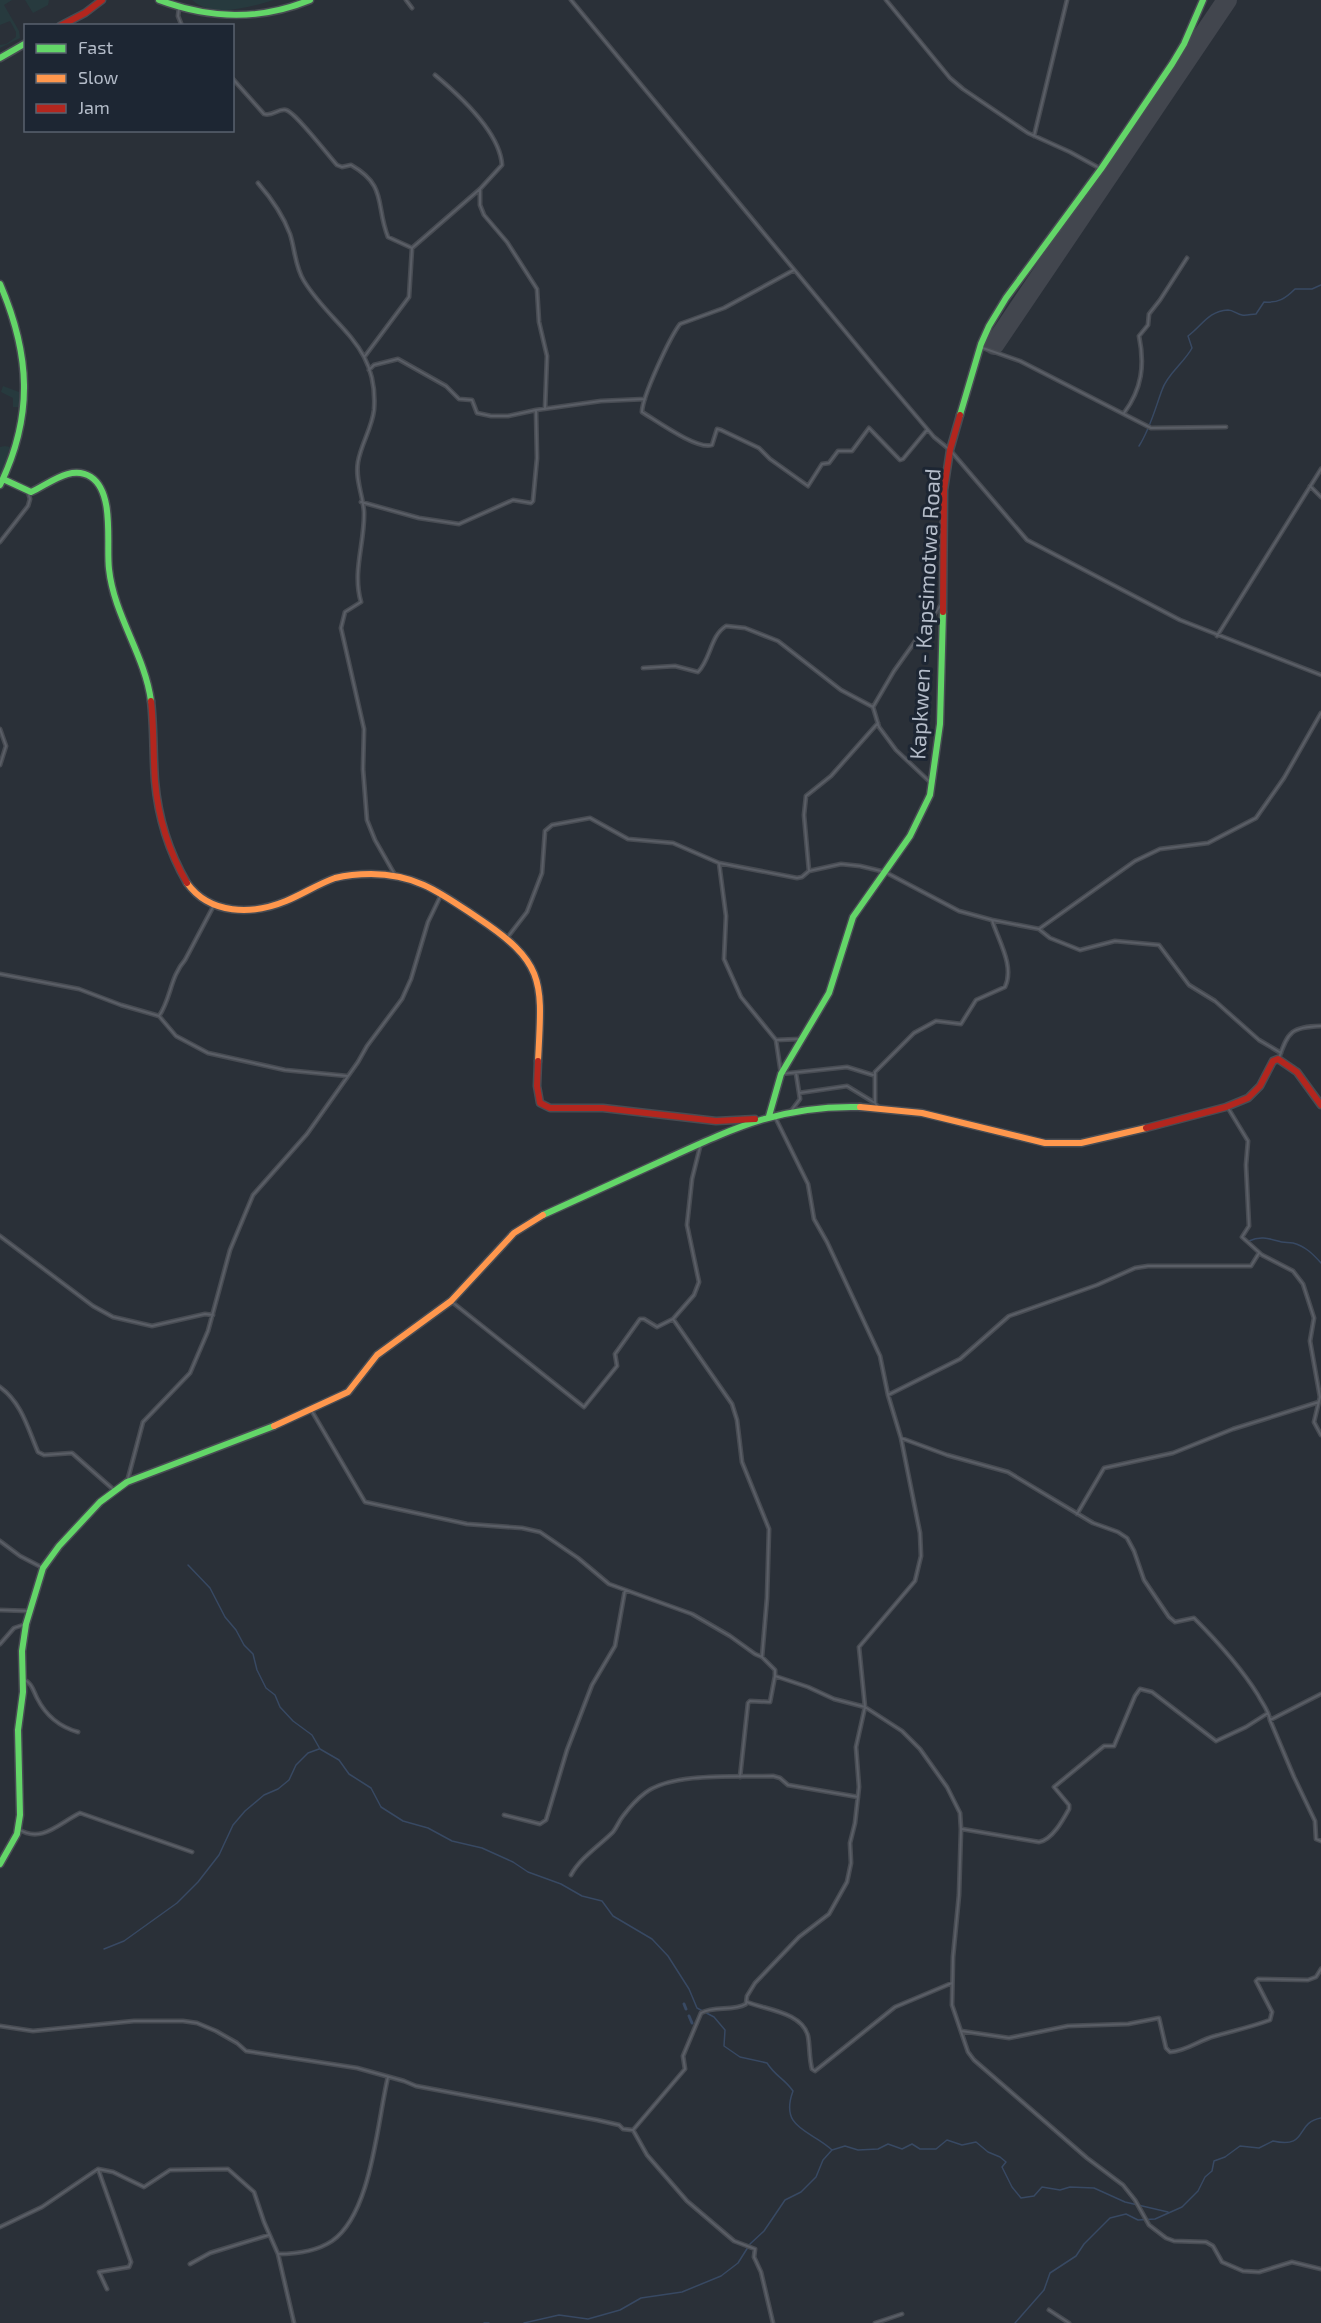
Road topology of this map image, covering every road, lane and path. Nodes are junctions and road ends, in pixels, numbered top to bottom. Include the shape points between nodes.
1 (102, 0) edge
2 (159, 0) edge
3 (310, 0) edge
4 (406, 0) edge
5 (571, 0) edge
6 (886, 0) edge
7 (891, 0) edge
8 (1067, 0) edge
9 (1203, 0) edge
10 (889, 4) junction
11 (179, 8) junction
12 (412, 8) dead end
13 (64, 24) edge
14 (181, 24) edge
15 (24, 44) edge
16 (0, 58) edge
17 (435, 75) dead end
18 (234, 80) edge
19 (1035, 136) junction
20 (1101, 169) junction
21 (258, 183) dead end
22 (480, 189) junction
23 (412, 248) junction
24 (1187, 258) dead end
25 (794, 270) junction
26 (0, 284) edge
27 (981, 347) junction
28 (365, 356) junction
29 (369, 370) junction
30 (645, 399) junction
31 (545, 409) junction
32 (536, 410) junction
33 (1124, 413) junction
34 (1226, 427) dead end
35 (928, 429) junction
36 (950, 450) junction
37 (1321, 469) edge
38 (2, 482) edge
39 (1310, 486) junction
40 (28, 492) junction
41 (1321, 498) edge
42 (361, 502) junction
43 (0, 542) edge
44 (944, 600) junction
45 (1217, 636) junction
46 (643, 668) dead end
47 (1321, 675) edge
48 (873, 706) junction
49 (1321, 713) edge
50 (878, 723) junction
51 (0, 729) edge
52 (0, 765) edge
53 (933, 785) junction
54 (719, 864) junction
55 (809, 871) junction
56 (885, 872) junction
57 (395, 875) junction
58 (442, 893) junction
59 (214, 906) junction
60 (992, 920) junction
61 (1039, 929) junction
62 (507, 938) junction
63 (0, 974) edge
64 (159, 1016) junction
65 (1321, 1026) edge
66 (803, 1039) junction
67 (776, 1040) junction
68 (1279, 1056) junction
69 (796, 1073) junction
70 (782, 1074) junction
71 (873, 1075) junction
72 (348, 1076) junction
73 (799, 1093) junction
74 (877, 1105) junction
75 (1321, 1105) edge
76 (1227, 1106) junction
77 (790, 1111) junction
78 (772, 1115) junction
79 (759, 1119) junction
80 (701, 1143) junction
81 (0, 1236) edge
82 (1259, 1253) junction
83 (451, 1301) junction
84 (213, 1315) junction
85 (673, 1320) junction
86 (0, 1388) edge
87 (888, 1395) junction
88 (1319, 1402) junction
89 (309, 1408) junction
90 (1321, 1435) edge
91 (901, 1438) junction
92 (127, 1482) junction
93 (114, 1490) junction
94 (1077, 1514) junction
95 (0, 1541) edge
96 (43, 1568) junction
97 (625, 1590) junction
98 (0, 1610) edge
99 (29, 1611) junction
100 (26, 1624) junction
101 (0, 1644) edge
102 (762, 1657) junction
103 (775, 1676) junction
104 (23, 1679) junction
105 (1321, 1694) edge
106 (865, 1707) junction
107 (1268, 1713) junction
108 (1270, 1720) junction
109 (78, 1732) dead end
110 (740, 1777) junction
111 (858, 1797) junction
112 (504, 1815) dead end
113 (18, 1829) junction
114 (961, 1829) junction
115 (1321, 1841) edge
116 (192, 1852) dead end
117 (0, 1864) edge
118 (571, 1875) dead end
119 (1321, 1969) edge
120 (952, 1983) junction
121 (747, 2002) junction
122 (0, 2026) edge
123 (960, 2031) junction
124 (388, 2076) junction
125 (633, 2130) junction
126 (98, 2169) junction
127 (0, 2227) edge
128 (269, 2235) junction
129 (278, 2254) junction
130 (190, 2264) dead end
131 (1321, 2269) edge
132 (107, 2289) dead end
133 (1049, 2310) dead end
134 (902, 2314) dead end
135 (294, 2323) edge
136 (773, 2323) edge
137 (875, 2323) edge
138 (1069, 2323) edge

1 - 13 main road
2 - 11 main road
3 - 11 main road via 249,16 219,16
4 - 12 street
5 - 25 street
6 - 10 street
7 - 10 street
8 - 19 street
9 - 20 main road, Kapkwen - Kapsimotwa Road via 1184,44
10 - 19 street via 950,78
11 - 14 street
15 - 16 main road
17 - 22 street via 461,97 501,154 502,167
18 - 23 street via 264,114 270,116 286,110 338,166 351,165 363,172 379,194 387,235
19 - 20 street
20 - 27 main road, Kapkwen - Kapsimotwa Road via 1006,298
21 - 28 street via 284,220 306,284
22 - 23 street
22 - 31 street via 484,215 537,289 547,356
23 - 28 street via 409,297
24 - 33 street via 1149,314 1148,325 1139,336 1142,354 1138,391
25 - 30 street via 724,308 682,322
25 - 35 street
26 - 38 main road via 19,332 26,388 18,439
27 - 33 street via 1020,361
27 - 36 main road, Kapkwen - Kapsimotwa Road
28 - 29 street
29 - 32 street via 398,359 446,386 459,399 472,400 481,415 508,416
29 - 42 street via 374,411 357,465
30 - 31 street
30 - 35 street via 642,412 681,436 711,447 717,429 721,430 759,448 808,486 822,464 829,463 838,451 855,449 869,428 900,460
31 - 32 street
32 - 42 street via 537,466 531,503 513,500 459,524
33 - 34 street via 1151,428
35 - 36 street
36 - 44 main road, Kapkwen - Kapsimotwa Road via 944,498
36 - 45 street via 1027,540 1150,606
37 - 39 street
38 - 40 main road
39 - 41 street
39 - 45 street
40 - 43 street via 28,506
40 - 59 main road via 59,476 76,473 91,476 102,488 109,576 150,695 157,802 183,877 200,898
42 - 57 street via 364,515 356,573 361,602 345,612 341,628 364,729 367,820
44 - 48 street
44 - 53 main road, Kapkwen - Kapsimotwa Road via 943,676
45 - 47 street
46 - 48 street via 675,666 698,672 721,629 740,627 778,640 841,690
48 - 50 street
49 - 61 street via 1256,818 1208,843 1160,849 1135,861
50 - 53 street via 896,750
50 - 55 street via 831,776 806,796
51 - 52 street via 6,746
53 - 56 main road, Kapkwen - Kapsimotwa Road via 915,827
54 - 55 street via 791,878 800,878
54 - 62 street via 673,843 622,837 590,818 552,825 544,835 543,873 527,912
54 - 67 street via 726,916 724,959 741,997
55 - 56 street via 841,864
56 - 60 street via 959,911
56 - 66 main road, Kapkwen - Kapsimotwa Road via 851,922 829,993
57 - 58 main road
57 - 59 main road via 338,878 270,907 232,910
58 - 62 main road
58 - 72 street via 428,922 407,991
59 - 64 street via 178,967
60 - 61 street
60 - 71 street via 1006,956 1007,986 976,1000 961,1024 936,1021 909,1036
61 - 68 street via 1080,950 1115,941 1159,945 1189,985 1215,1001
62 - 79 main road via 528,959 537,982 537,1086 543,1106 707,1120
63 - 64 street via 79,989
64 - 72 street via 176,1036 208,1053 285,1070
65 - 68 street via 1294,1030
66 - 67 street
66 - 70 main road, Kapkwen - Kapsimotwa Road
67 - 70 street
68 - 75 main road
68 - 76 main road via 1254,1094
69 - 70 street
69 - 71 street via 847,1067
69 - 73 street
70 - 78 main road, Kapkwen - Kapsimotwa Road
71 - 74 street
72 - 84 street via 307,1134 253,1195 230,1250
73 - 74 street via 847,1086
73 - 77 street via 800,1102
74 - 76 main road via 1030,1140 1062,1143 1105,1137
74 - 77 main road
76 - 82 street via 1248,1141 1249,1226 1242,1237
77 - 78 main road
78 - 79 main road
78 - 87 street via 808,1184 814,1219 875,1343
79 - 80 main road
80 - 83 main road via 551,1210 520,1228
80 - 85 street via 687,1225 699,1282 694,1295
81 - 84 street via 113,1317 152,1326
82 - 87 street via 1251,1266 1141,1266 1018,1312 1003,1320 960,1359
82 - 88 street via 1293,1271 1303,1284 1314,1318 1310,1341
83 - 85 street via 585,1407 617,1366 615,1354 640,1319 657,1326
83 - 89 main road via 377,1355 348,1392
84 - 92 street via 192,1370 143,1422
85 - 102 street via 732,1404 742,1462 767,1521 770,1543
86 - 93 street via 20,1409 38,1452 72,1453
87 - 91 street
88 - 90 street via 1314,1422
88 - 94 street via 1173,1453 1104,1468
89 - 92 main road via 285,1422
89 - 97 street via 364,1501 467,1524 533,1529 573,1554 609,1584
91 - 94 street via 1008,1472
91 - 106 street via 921,1556 912,1586 859,1647
92 - 93 main road
93 - 96 main road
94 - 107 street via 1127,1538 1144,1580 1169,1617 1175,1622 1194,1618 1238,1664
95 - 96 street
96 - 99 main road
97 - 102 street via 692,1614
97 - 112 street via 615,1646 592,1685 546,1820 540,1824
98 - 99 street
99 - 100 main road
100 - 101 street via 14,1628
100 - 104 main road
102 - 103 street via 775,1670
103 - 106 street
103 - 110 street via 771,1702 748,1703
104 - 109 street via 61,1726
104 - 113 main road via 18,1730
105 - 108 street
106 - 111 street via 856,1747
106 - 114 street via 902,1731 934,1766 957,1806
107 - 108 street
107 - 114 street via 1216,1741 1149,1690 1140,1689 1114,1746 1104,1746 1054,1787 1070,1809 1046,1839 1038,1842
108 - 115 street via 1315,1821 1316,1839
110 - 111 street via 773,1776 788,1785
110 - 118 street via 658,1785 639,1798 614,1831 579,1862
111 - 121 street via 849,1875 842,1892 829,1914 799,1937 755,1983
113 - 116 street via 41,1835 82,1813
113 - 117 main road
114 - 120 street
119 - 123 street via 1308,1980 1258,1979 1272,2012 1270,2020 1214,2036 1177,2052 1166,2049 1159,2018 1128,2024 1061,2027 1009,2038
120 - 121 street via 895,2007 815,2071 805,2028 792,2018
120 - 123 street via 952,2005
121 - 125 street via 742,2007 701,2013 683,2056 685,2068
122 - 124 street via 33,2031 134,2021 183,2022 216,2031 246,2051
123 - 131 street via 968,2052 987,2073 1123,2185 1149,2225 1167,2238 1208,2243 1222,2262 1236,2270 1259,2272 1292,2262
124 - 125 street via 416,2086
124 - 129 street via 369,2171 355,2213 328,2243 304,2252
125 - 136 street via 647,2155 687,2201 734,2241 755,2249 754,2258
126 - 127 street via 42,2207
126 - 128 street via 144,2187 170,2170 228,2169 254,2192
126 - 132 street via 131,2262 129,2267 99,2272
128 - 129 street
128 - 130 street via 210,2253
129 - 135 street
133 - 138 street
134 - 137 street

